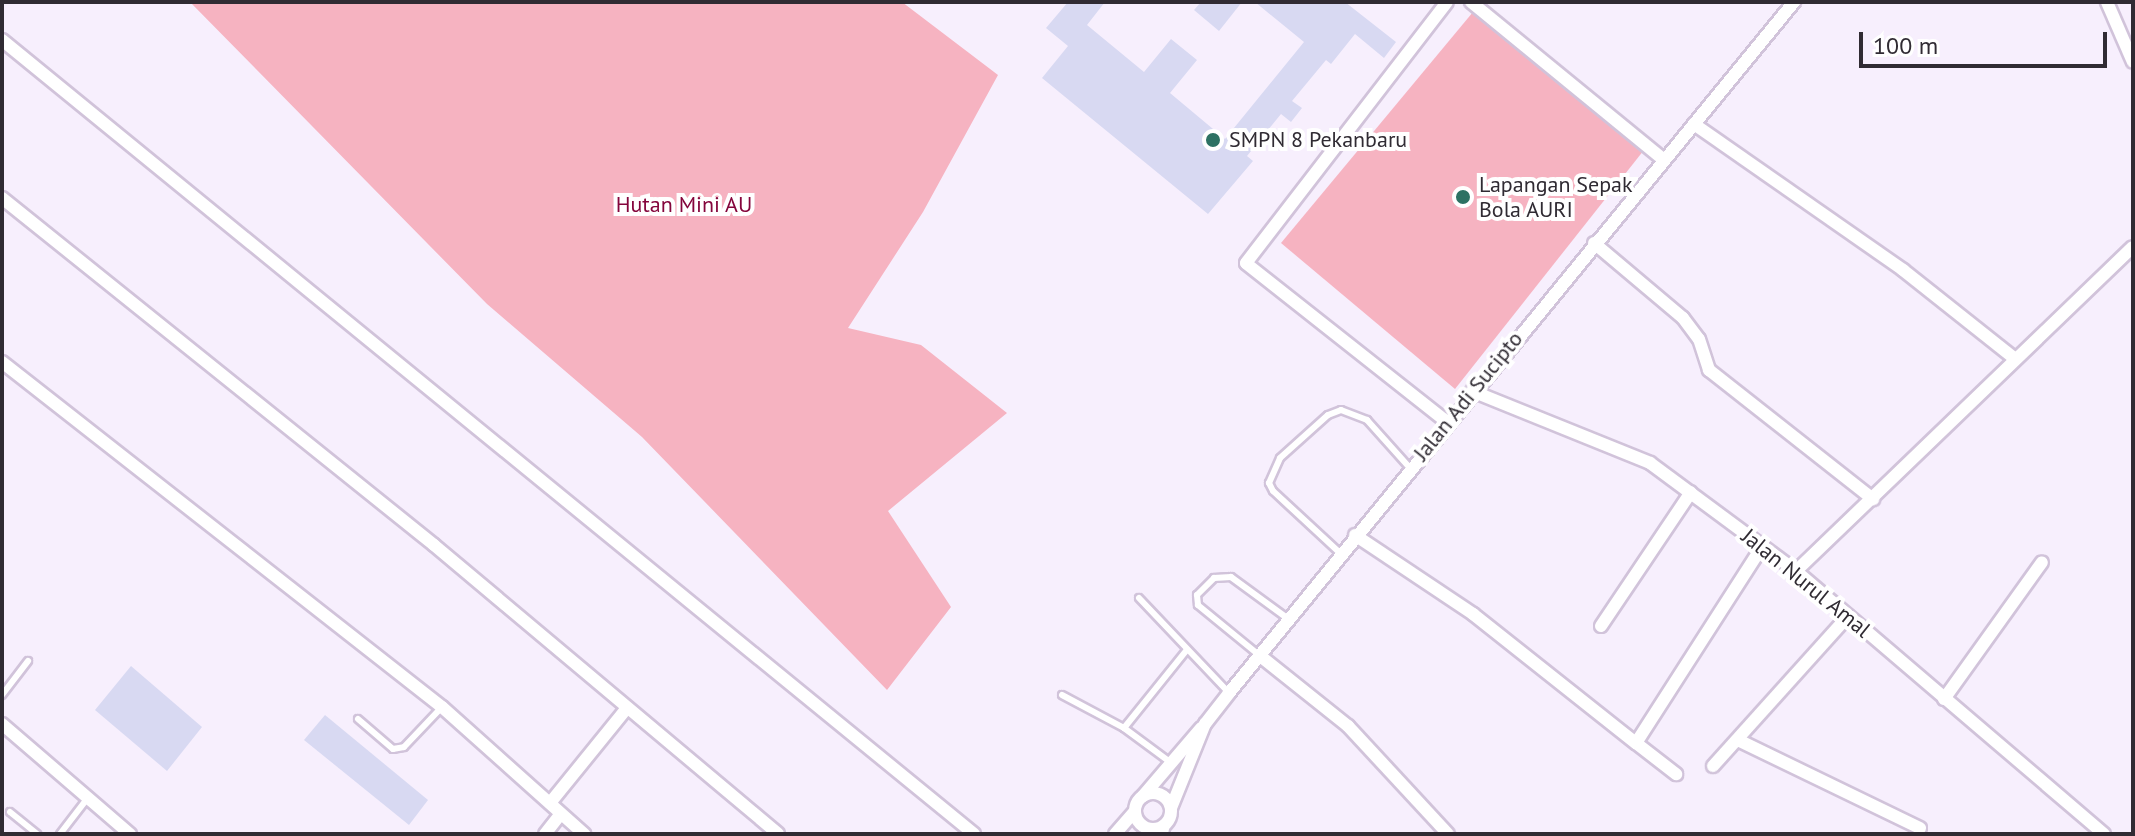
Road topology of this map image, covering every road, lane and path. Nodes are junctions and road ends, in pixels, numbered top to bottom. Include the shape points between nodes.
1 (1447, 2) edge
2 (1471, 2) edge
3 (1794, 2) edge
4 (2107, 2) edge
5 (2, 40) edge
6 (2133, 62) edge
7 (1694, 124) junction
8 (1664, 160) junction
9 (2, 198) edge
10 (1594, 243) junction
11 (2133, 247) edge
12 (2014, 358) junction
13 (2, 362) edge
14 (1472, 391) junction
15 (1447, 422) junction
16 (1410, 468) junction
17 (1691, 492) junction
18 (1873, 499) junction
19 (1355, 535) junction
20 (1762, 547) junction
21 (1340, 553) junction
22 (2042, 562) dead end
23 (1796, 571) junction
24 (1139, 598) dead end
25 (1848, 616) junction
26 (1287, 618) junction
27 (1601, 626) dead end
28 (1186, 651) junction
29 (1259, 655) junction
30 (28, 661) dead end
31 (1229, 693) junction
32 (2, 695) edge
33 (1062, 695) dead end
34 (1944, 699) junction
35 (442, 707) junction
36 (627, 708) junction
37 (358, 719) dead end
38 (2, 724) edge
39 (1205, 724) junction
40 (1124, 728) junction
41 (1740, 741) junction
42 (1636, 743) junction
43 (1170, 762) junction
44 (1713, 766) dead end
45 (1676, 774) dead end
46 (1143, 796) junction
47 (88, 798) junction
48 (550, 803) junction
49 (1171, 808) junction
50 (1135, 811) junction
51 (10, 812) dead end
52 (560, 815) junction
53 (1920, 828) dead end
54 (1166, 829) edge
55 (37, 834) edge
56 (60, 834) edge
57 (130, 834) edge
58 (545, 834) edge
59 (584, 834) edge
60 (778, 834) edge
61 (974, 834) edge
62 (1115, 834) edge
63 (1448, 834) edge
64 (2104, 834) edge

1 - 15 street via 1246,263
2 - 8 street
3 - 7 street, Jalan Adi Sucipto
4 - 6 street
5 - 61 street
7 - 8 street, Jalan Adi Sucipto
7 - 12 street via 1903,270
8 - 10 street, Jalan Adi Sucipto
9 - 36 street
10 - 14 street, Jalan Adi Sucipto
10 - 18 street via 1683,318 1699,339 1709,370
11 - 12 street
12 - 18 street
13 - 35 street
14 - 15 street, Jalan Adi Sucipto
14 - 17 street, Jalan Nurul Amal via 1619,446
15 - 16 street, Jalan Adi Sucipto
16 - 19 street, Jalan Adi Sucipto
16 - 21 lane via 1367,420 1341,410 1328,415 1280,458 1269,483 1273,491
17 - 20 street, Jalan Nurul Amal
17 - 27 street
18 - 23 street
19 - 21 street, Jalan Adi Sucipto
19 - 42 street via 1473,614
20 - 23 street, Jalan Nurul Amal
20 - 42 street
21 - 26 street, Jalan Adi Sucipto
22 - 34 street
23 - 25 street, Jalan Nurul Amal
24 - 28 lane
25 - 34 street, Jalan Nurul Amal
25 - 41 street
26 - 29 street, Jalan Adi Sucipto
26 - 29 lane via 1231,577 1214,578 1197,595 1198,605
28 - 31 lane
28 - 40 lane
29 - 31 street, Jalan Adi Sucipto
29 - 63 street via 1348,726
30 - 32 lane
31 - 39 street, Jalan Adi Sucipto
33 - 40 lane
34 - 64 street, Jalan Nurul Amal
35 - 37 lane via 404,747 393,749
35 - 48 street
36 - 48 street
36 - 60 street
38 - 47 street
39 - 43 street
39 - 49 street, Jalan Adi Sucipto
40 - 43 lane
41 - 44 street
41 - 53 street
42 - 45 street
43 - 46 street
46 - 49 street via 1160,795
46 - 50 street
47 - 56 lane
47 - 57 street
48 - 52 street
49 - 54 street
50 - 54 street via 1149,829
50 - 62 street
51 - 55 lane
52 - 58 street
52 - 59 street

